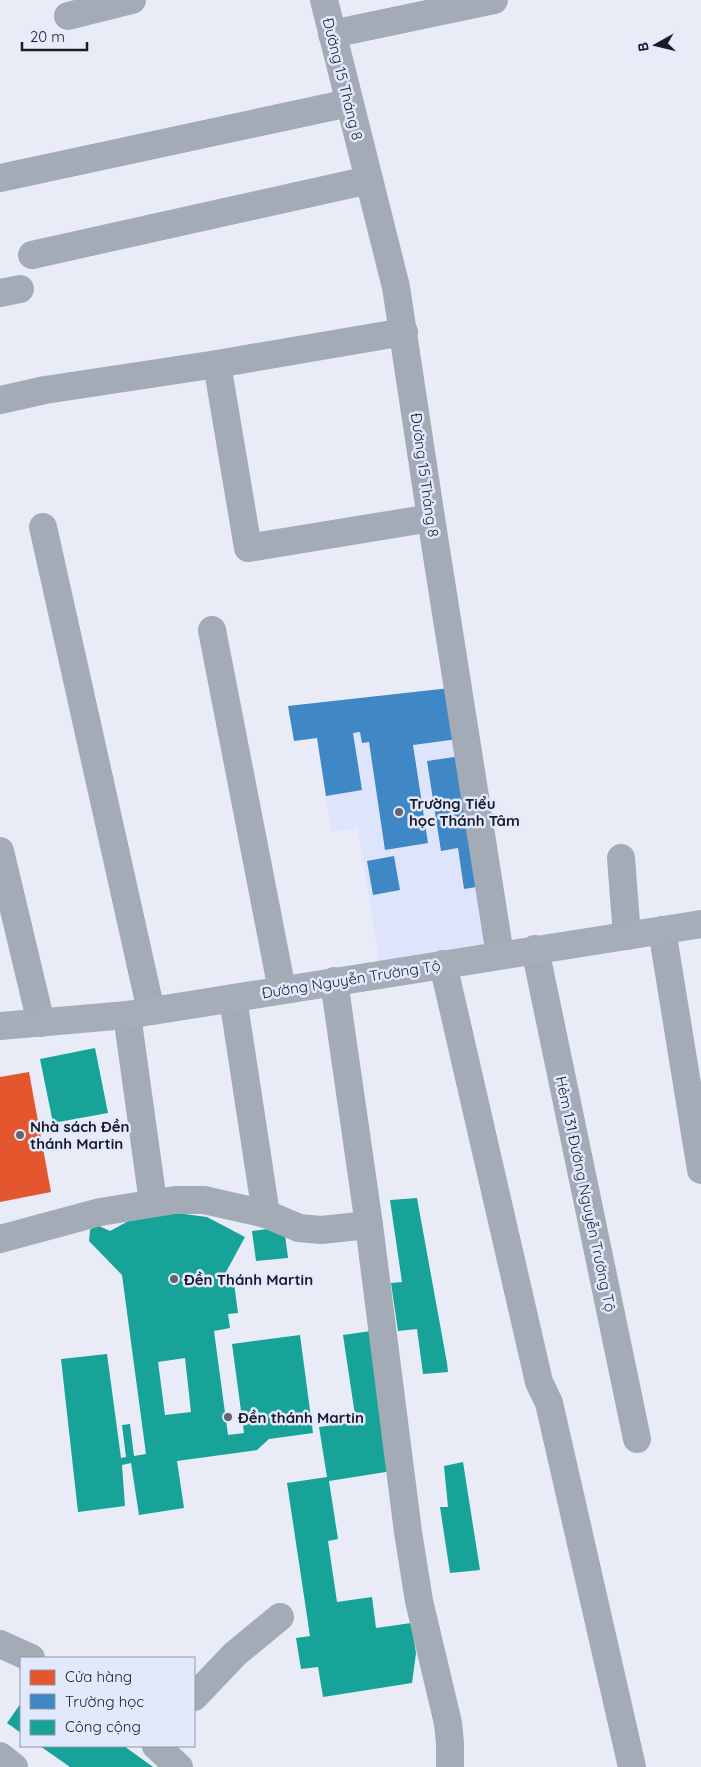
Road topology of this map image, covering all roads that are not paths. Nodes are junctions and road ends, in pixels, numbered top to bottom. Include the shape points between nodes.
1 (132, 0) edge
2 (324, 0) edge
3 (494, 0) edge
4 (68, 16) dead end
5 (332, 34) junction
6 (349, 103) junction
7 (0, 178) edge
8 (369, 180) junction
9 (32, 255) dead end
10 (404, 332) junction
11 (217, 364) junction
12 (0, 400) edge
13 (431, 518) junction
14 (43, 528) dead end
15 (212, 630) dead end
16 (0, 852) edge
17 (621, 858) dead end
18 (701, 924) edge
19 (662, 930) junction
20 (627, 936) junction
21 (534, 949) junction
22 (500, 955) junction
23 (444, 964) junction
24 (334, 981) junction
25 (282, 990) junction
26 (233, 998) junction
27 (139, 1013) junction
28 (41, 1023) junction
29 (0, 1026) edge
30 (701, 1170) edge
31 (153, 1202) junction
32 (266, 1214) junction
33 (369, 1225) junction
34 (0, 1239) edge
35 (637, 1439) dead end
36 (280, 1617) dead end
37 (0, 1644) edge
38 (30, 1657) edge
39 (195, 1696) edge
40 (157, 1747) edge
41 (0, 1756) edge
42 (14, 1767) edge
43 (179, 1767) edge
44 (450, 1767) edge
45 (632, 1767) edge

1 - 4 street
2 - 5 street, Đường 15 Tháng 8
3 - 5 street
5 - 6 street, Đường 15 Tháng 8
6 - 7 street
6 - 8 street, Đường 15 Tháng 8
8 - 9 street
8 - 10 street, Đường 15 Tháng 8
10 - 11 street
10 - 13 street, Đường 15 Tháng 8
11 - 12 street via 45,390
11 - 13 street via 248,548
13 - 22 street, Đường 15 Tháng 8
14 - 27 street
15 - 25 street
16 - 28 street
17 - 20 street
18 - 19 main road, Đường Nguyễn Trường Tộ
19 - 20 main road, Đường Nguyễn Trường Tộ
19 - 30 street
20 - 21 main road, Đường Nguyễn Trường Tộ
21 - 22 main road, Đường Nguyễn Trường Tộ
21 - 35 street, Hẻm 131 Đường Nguyễn Trường Tộ
22 - 23 main road, Đường Nguyễn Trường Tộ
23 - 24 main road, Đường Nguyễn Trường Tộ
23 - 45 street via 539,1382 549,1403
24 - 25 main road, Đường Nguyễn Trường Tộ
24 - 33 street
25 - 26 main road, Đường Nguyễn Trường Tộ
26 - 27 main road, Đường Nguyễn Trường Tộ
26 - 32 street
27 - 28 main road, Đường Nguyễn Trường Tộ
27 - 31 street
28 - 29 main road, Đường Nguyễn Trường Tộ
31 - 32 street via 204,1200
31 - 34 street via 100,1212
32 - 33 street via 299,1228 321,1230
33 - 44 street via 408,1532 419,1601 448,1723
36 - 39 street via 235,1654
37 - 38 street
40 - 43 street
41 - 42 street

